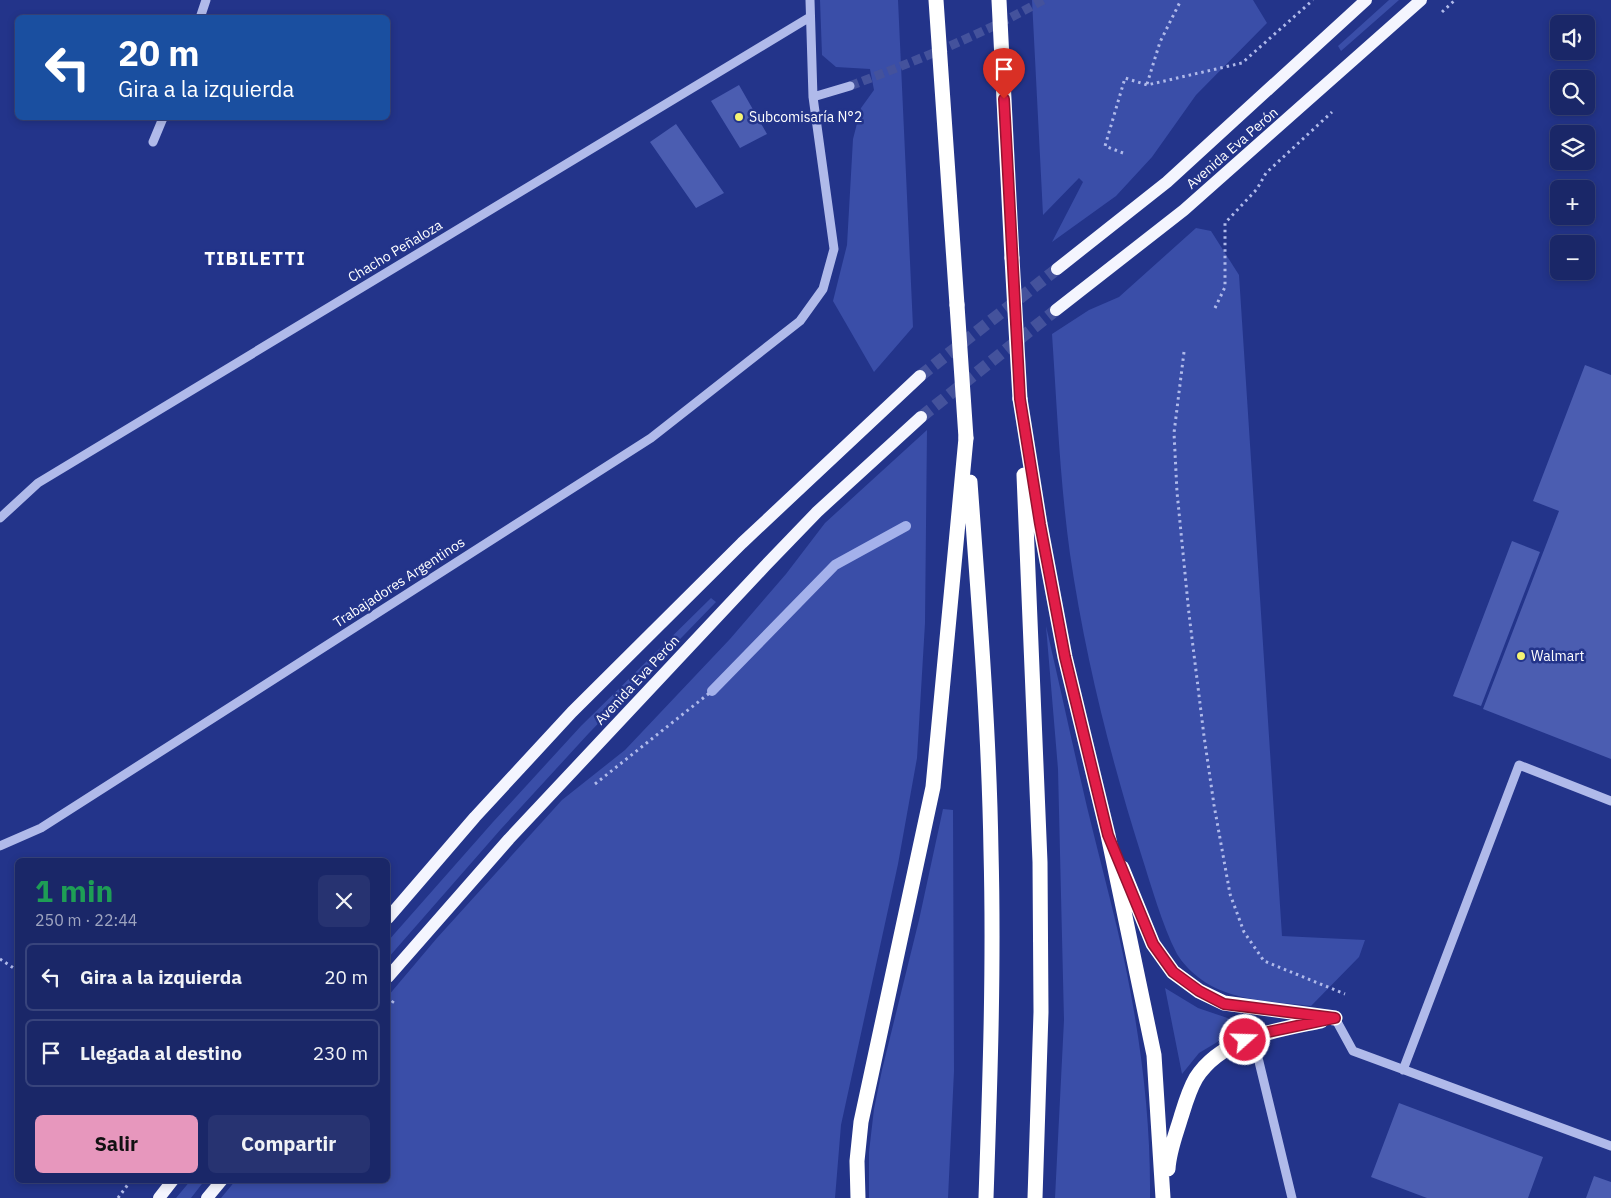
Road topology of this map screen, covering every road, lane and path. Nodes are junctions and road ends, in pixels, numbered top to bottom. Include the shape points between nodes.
1 (206, 0) edge
2 (810, 0) edge
3 (936, 0) edge
4 (999, 0) edge
5 (1181, 0) edge
6 (1313, 0) edge
7 (1366, 0) edge
8 (1421, 0) edge
9 (1455, 0) edge
10 (1440, 13) dead end
11 (201, 15) edge
12 (810, 17) junction
13 (1147, 85) junction
14 (850, 86) tunnel mouth
15 (813, 97) junction
16 (1338, 106) dead end
17 (162, 120) edge
18 (154, 142) dead end
19 (1123, 153) dead end
20 (1056, 269) tunnel mouth
21 (1215, 308) dead end
22 (1056, 310) tunnel mouth
23 (1184, 352) dead end
24 (920, 376) tunnel mouth
25 (1020, 399) junction
26 (921, 417) tunnel mouth
27 (966, 438) junction
28 (0, 518) edge
29 (712, 692) dead end
30 (587, 790) dead end
31 (1611, 801) edge
32 (1108, 835) junction
33 (0, 846) edge
34 (390, 916) edge
35 (0, 959) edge
36 (15, 969) edge
37 (390, 975) edge
38 (400, 994) dead end
39 (1346, 994) dead end
40 (390, 1006) edge
41 (1335, 1018) junction
42 (1253, 1037) junction
43 (1403, 1070) junction
44 (1611, 1146) edge
45 (129, 1183) edge
46 (171, 1183) edge
47 (220, 1183) edge
48 (118, 1198) edge
49 (159, 1198) edge
50 (208, 1198) edge
51 (858, 1198) edge
52 (986, 1198) edge
53 (1035, 1198) edge
54 (1165, 1198) edge
55 (1292, 1198) edge

1 - 11 street
2 - 12 street, Trabajadores Argentinos
3 - 27 highway, bridge
4 - 25 highway, bridge
5 - 13 path via 1160,42
6 - 13 path via 1242,63
7 - 20 main road, Avenida Eva Perón via 1167,182
8 - 22 main road, Avenida Eva Perón via 1184,210
9 - 10 path
12 - 15 street, Trabajadores Argentinos
12 - 28 street, Chacho Peñaloza via 38,483
13 - 19 path via 1125,78 1106,146
14 - 15 street
15 - 33 street, Trabajadores Argentinos via 834,249 823,289 800,321 651,438 41,828
16 - 21 path via 1266,173 1257,189 1225,223 1225,287
17 - 18 street
23 - 39 path via 1174,433 1177,492 1204,736 1230,894 1244,932 1264,961
24 - 34 main road, Avenida Eva Perón via 742,543 572,712 474,817
25 - 32 highway via 1065,657
25 - 53 highway via 1040,862 1041,1012
26 - 37 main road, Avenida Eva Perón via 817,512 765,566 509,839
27 - 51 highway via 933,786 861,1122
27 - 52 highway via 984,676 991,851 992,1045
29 - 30 path
31 - 43 street via 1518,766
32 - 41 highway via 1153,944 1173,972 1224,1004
32 - 54 highway via 1154,1056
35 - 36 path
38 - 40 path
41 - 42 highway
41 - 43 street via 1353,1051
42 - 54 highway via 1215,1057 1197,1078 1168,1156
42 - 55 street
43 - 44 street
45 - 48 path
46 - 49 main road
47 - 50 main road

